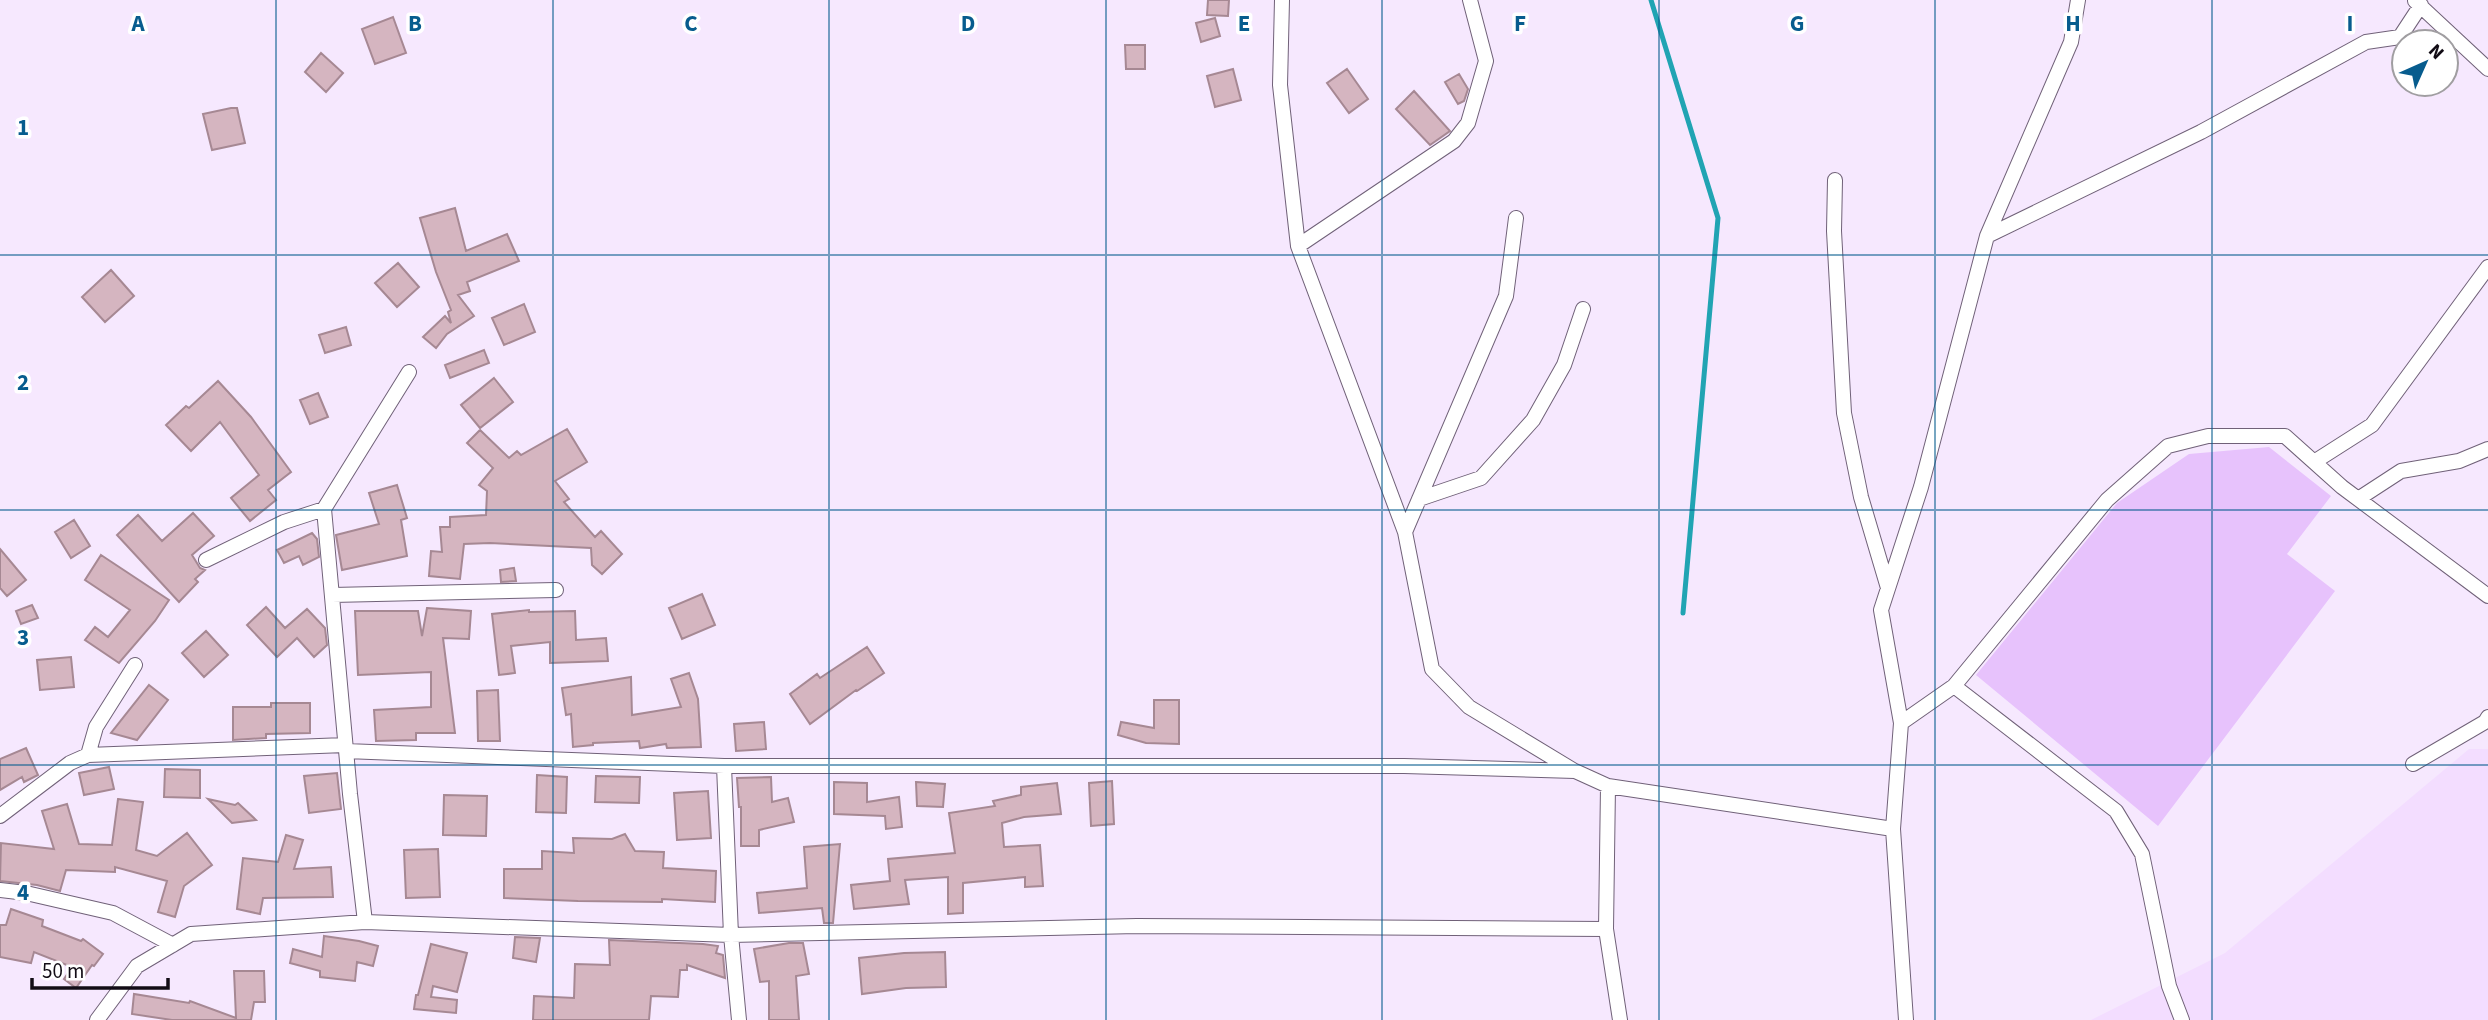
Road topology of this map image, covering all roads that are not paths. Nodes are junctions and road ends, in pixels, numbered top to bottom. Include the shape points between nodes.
1 (1282, 0) edge
2 (1470, 0) edge
3 (2078, 0) edge
4 (2417, 3) edge
5 (2488, 69) edge
6 (1835, 180) dead end
7 (1516, 218) dead end
8 (1987, 236) junction
9 (1298, 246) junction
10 (2488, 267) edge
11 (1583, 309) dead end
12 (409, 372) dead end
13 (2488, 449) edge
14 (2314, 462) junction
15 (1419, 499) junction
16 (2358, 499) junction
17 (324, 509) junction
18 (1405, 532) junction
19 (206, 560) dead end
20 (1888, 588) junction
21 (556, 590) dead end
22 (332, 595) junction
23 (2488, 596) edge
24 (135, 665) dead end
25 (1954, 686) junction
26 (2488, 717) edge
27 (1901, 723) junction
28 (346, 748) junction
29 (88, 755) junction
30 (2413, 764) dead end
31 (724, 766) junction
32 (1575, 772) junction
33 (1608, 786) junction
34 (0, 816) edge
35 (1893, 829) junction
36 (0, 890) edge
37 (365, 922) junction
38 (1606, 929) junction
39 (731, 935) junction
40 (173, 945) junction
41 (97, 1020) edge
42 (739, 1020) edge
43 (1620, 1020) edge
44 (1906, 1020) edge
45 (2182, 1020) edge

1 - 9 street via 1280,85
2 - 9 street via 1486,61 1468,123 1454,141
3 - 8 street via 2071,42
4 - 5 street
4 - 8 street via 2400,37 2366,42 2201,132
6 - 20 street via 1844,413 1861,497
7 - 15 street via 1506,296
8 - 20 street via 1921,487
9 - 18 street
10 - 14 street via 2372,425
11 - 15 street via 1564,365 1533,420 1481,478
12 - 17 street
13 - 16 street via 2459,461 2401,471
14 - 16 street
14 - 25 street via 2285,436 2208,436 2168,446 2107,500
15 - 18 street
16 - 23 street
17 - 19 street via 284,522
17 - 22 street
18 - 32 street via 1432,669 1469,707
20 - 27 street via 1881,610
21 - 22 street
22 - 28 street
24 - 29 street via 96,727
25 - 27 street
25 - 45 street via 2116,811 2142,854 2169,986
26 - 30 street
27 - 35 street
28 - 29 street
28 - 31 street
28 - 37 street
29 - 34 street via 70,763
31 - 32 street via 1404,766
31 - 39 street
32 - 33 street
33 - 35 street
33 - 38 street
35 - 44 street
36 - 40 street via 113,913
37 - 39 street
37 - 40 street via 191,934
38 - 39 street via 1138,926
38 - 43 street
39 - 42 street
40 - 41 street via 136,966

